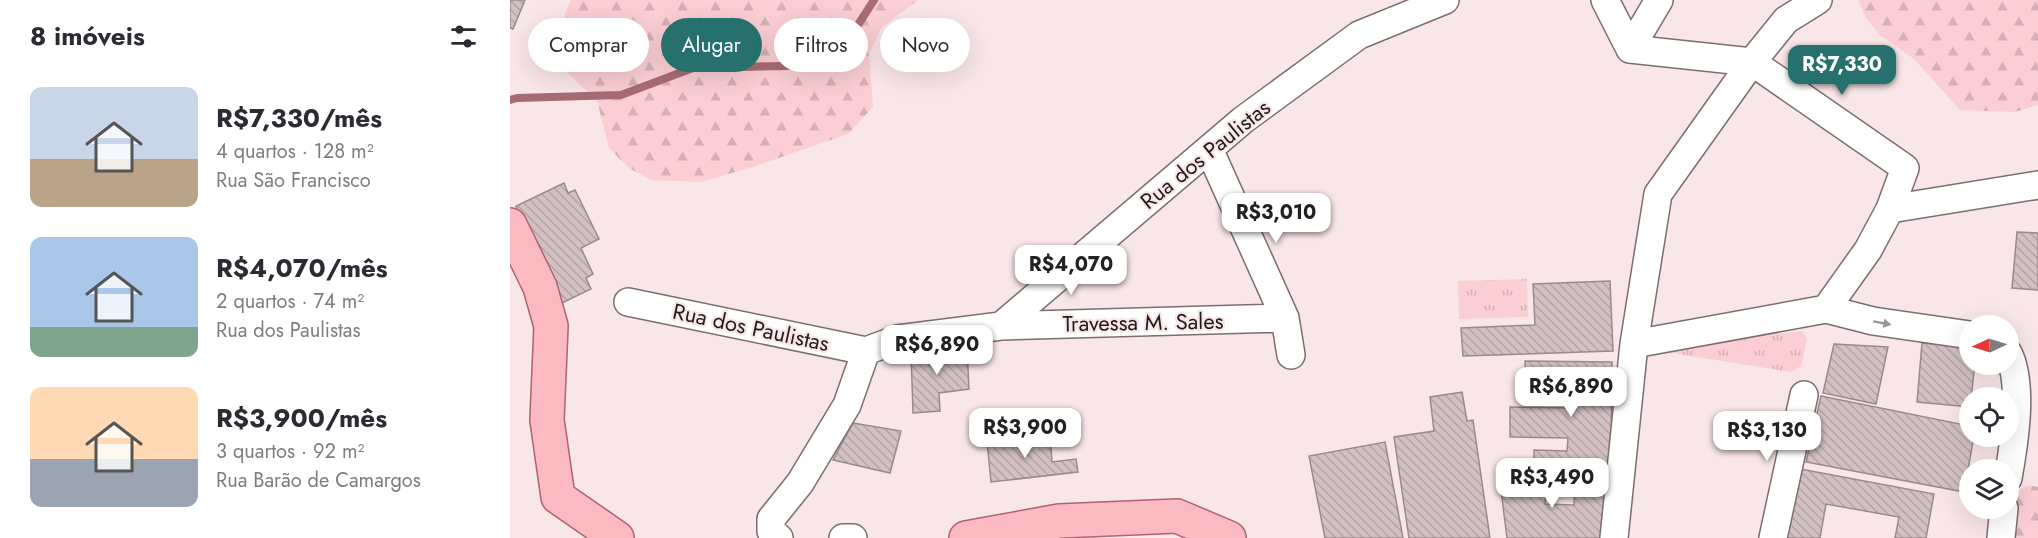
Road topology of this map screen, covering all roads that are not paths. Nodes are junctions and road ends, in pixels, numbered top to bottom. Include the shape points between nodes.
1 (1445, 0) edge
2 (1605, 0) edge
3 (1659, 0) edge
4 (1818, 0) edge
5 (1630, 49) junction
6 (1752, 62) junction
7 (1209, 149) junction
8 (2038, 185) edge
9 (1890, 209) junction
10 (510, 225) edge
11 (628, 302) dead end
12 (1826, 309) junction
13 (1285, 318) junction
14 (1001, 326) junction
15 (1959, 333) edge
16 (1634, 344) junction
17 (866, 351) junction
18 (1291, 355) dead end
19 (2014, 375) edge
20 (1804, 395) dead end
21 (2011, 459) edge
22 (2003, 519) edge
23 (617, 538) edge
24 (778, 538) edge
25 (843, 538) edge
26 (853, 538) edge
27 (966, 538) edge
28 (1229, 538) edge
29 (1614, 538) edge
30 (1773, 538) edge
31 (2001, 538) edge

1 - 7 street, Rua dos Paulistas via 1359,35
2 - 5 street
3 - 5 street
4 - 6 street via 1786,20
5 - 6 street
6 - 9 street via 1905,168
6 - 16 street via 1658,194
7 - 13 street
7 - 14 street, Rua dos Paulistas
8 - 9 street
9 - 12 street via 1868,250
10 - 23 main road via 540,287 550,326 548,420 558,498
11 - 17 street, Rua dos Paulistas
12 -> 15 street via 1873,321
12 - 16 street
13 - 14 street, Travessa M. Sales
13 - 18 street
14 - 17 street via 898,339
16 - 29 street
17 - 24 street via 847,405 800,483 771,519 771,531
19 - 21 street
20 - 30 street
22 - 31 street
25 - 26 street
27 - 28 main road via 1059,521 1177,516

